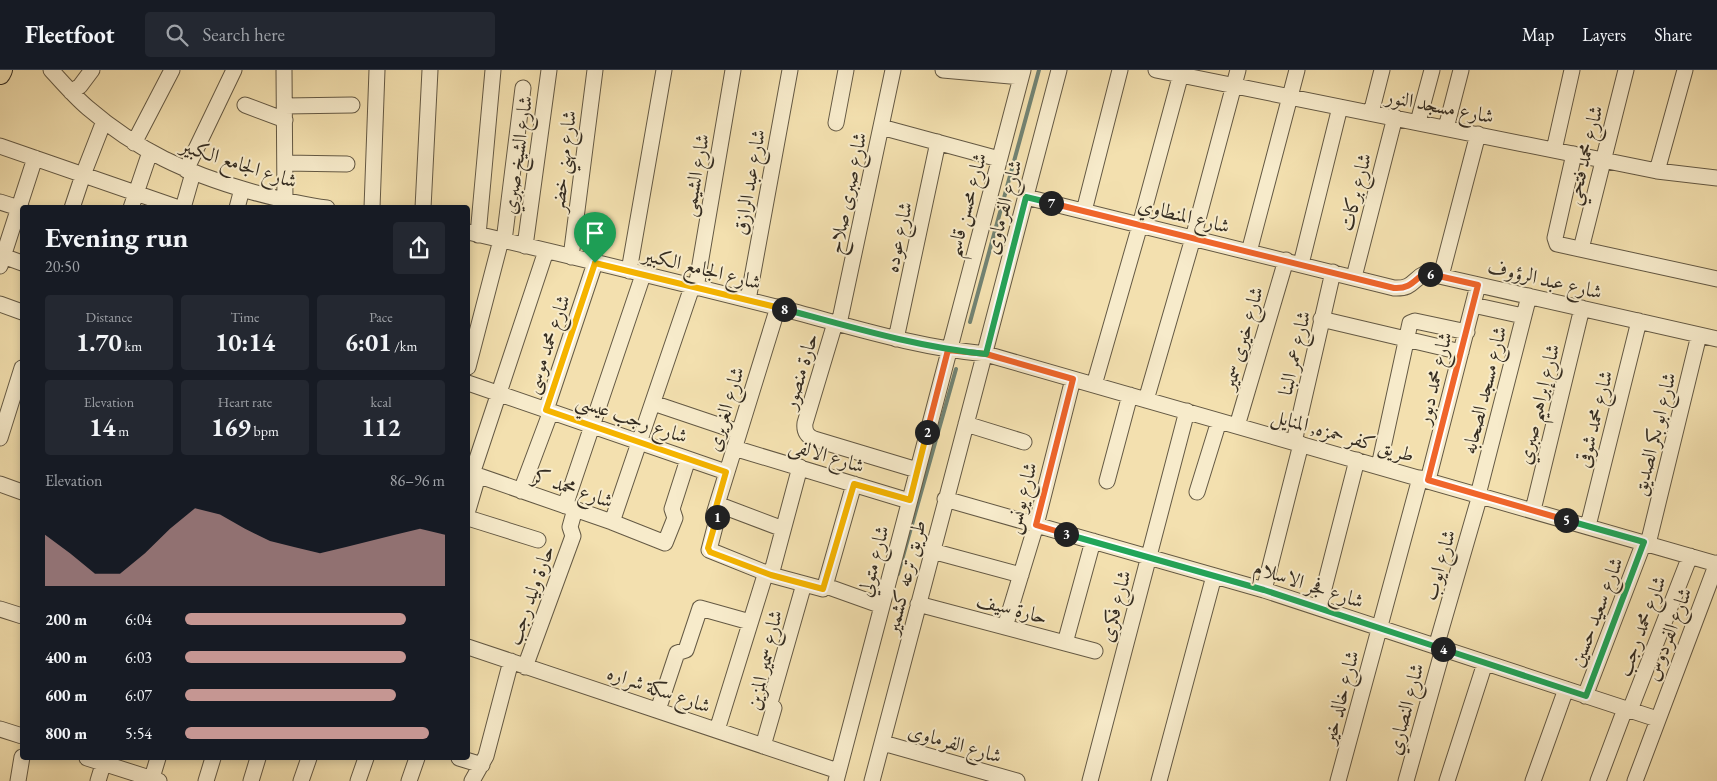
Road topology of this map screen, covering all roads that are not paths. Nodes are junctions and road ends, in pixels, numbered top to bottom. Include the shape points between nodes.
1 (2, 70) edge
2 (51, 70) edge
3 (92, 70) edge
4 (172, 70) edge
5 (234, 70) edge
6 (284, 70) edge
7 (377, 70) edge
8 (430, 70) edge
9 (493, 70) edge
10 (550, 70) edge
11 (595, 70) edge
12 (664, 70) edge
13 (733, 70) edge
14 (790, 70) edge
15 (846, 70) edge
16 (893, 70) edge
17 (943, 70) edge
18 (1059, 70) edge
19 (1120, 70) edge
20 (1156, 70) edge
21 (1238, 70) edge
22 (1297, 70) edge
23 (1382, 70) edge
24 (1432, 70) edge
25 (1461, 70) edge
26 (1572, 70) edge
27 (1626, 70) edge
28 (1685, 70) edge
29 (1022, 73) edge
30 (1181, 73) edge
31 (0, 74) edge
32 (1234, 86) junction
33 (523, 88) dead end
34 (71, 92) junction
35 (1289, 97) junction
36 (245, 105) dead end
37 (352, 105) dead end
38 (1340, 107) junction
39 (284, 113) junction
40 (1371, 113) junction
41 (1395, 118) junction
42 (104, 121) junction
43 (1418, 122) junction
44 (836, 123) dead end
45 (881, 127) junction
46 (1446, 128) junction
47 (1478, 134) junction
48 (938, 142) junction
49 (134, 143) junction
50 (0, 146) edge
51 (1554, 150) junction
52 (150, 152) junction
53 (1574, 154) junction
54 (34, 158) junction
55 (999, 159) junction
56 (1603, 160) junction
57 (284, 163) junction
58 (347, 164) dead end
59 (1657, 171) junction
60 (190, 172) junction
61 (82, 175) junction
62 (1717, 178) edge
63 (242, 188) junction
64 (136, 193) junction
65 (1026, 197) junction
66 (0, 202) edge
67 (284, 204) edge
68 (22, 205) edge
69 (73, 205) edge
70 (132, 205) edge
71 (170, 205) edge
72 (184, 205) edge
73 (237, 205) edge
74 (372, 205) edge
75 (424, 205) edge
76 (20, 209) edge
77 (1084, 211) junction
78 (20, 212) edge
79 (1140, 225) junction
80 (473, 233) edge
81 (1193, 238) junction
82 (503, 241) junction
83 (525, 246) junction
84 (1581, 249) junction
85 (546, 251) junction
86 (1250, 252) junction
87 (571, 257) junction
88 (1, 259) edge
89 (1286, 260) junction
90 (20, 262) edge
91 (595, 263) junction
92 (1301, 264) junction
93 (1333, 272) junction
94 (636, 273) junction
95 (1441, 276) junction
96 (1354, 277) junction
97 (1717, 279) edge
98 (1478, 285) junction
99 (694, 287) junction
100 (1528, 296) junction
101 (748, 300) junction
102 (0, 304) edge
103 (1473, 305) junction
104 (778, 308) junction
105 (1582, 308) junction
106 (20, 311) edge
107 (1523, 316) junction
108 (1321, 319) junction
109 (1639, 321) junction
110 (837, 323) junction
111 (1467, 332) junction
112 (1699, 335) junction
113 (896, 339) junction
114 (1406, 339) junction
115 (1717, 339) edge
116 (470, 345) edge
117 (948, 350) junction
118 (1462, 352) junction
119 (986, 354) junction
120 (20, 374) edge
121 (1073, 379) junction
122 (470, 383) edge
123 (1094, 385) junction
124 (499, 394) junction
125 (1130, 395) junction
126 (12, 397) edge
127 (1146, 400) junction
128 (653, 403) junction
129 (548, 410) junction
130 (1187, 411) junction
131 (1220, 421) junction
132 (966, 424) junction
133 (592, 426) junction
134 (1238, 426) junction
135 (739, 432) junction
136 (0, 438) edge
137 (640, 442) junction
138 (1024, 442) dead end
139 (1298, 443) junction
140 (734, 448) junction
141 (688, 458) junction
142 (1357, 460) junction
143 (1379, 466) junction
144 (800, 468) junction
145 (917, 470) junction
146 (726, 472) junction
147 (472, 474) edge
148 (1424, 479) junction
149 (1108, 481) dead end
150 (0, 484) edge
151 (854, 484) junction
152 (20, 491) edge
153 (521, 491) junction
154 (470, 492) edge
155 (1197, 492) dead end
156 (1479, 495) junction
157 (945, 499) junction
158 (910, 500) junction
159 (717, 504) junction
160 (570, 508) junction
161 (1533, 510) junction
162 (470, 519) edge
163 (612, 522) junction
164 (1036, 525) junction
165 (1588, 526) junction
166 (783, 529) junction
167 (538, 540) dead end
168 (1093, 541) junction
169 (1646, 543) junction
170 (932, 552) junction
171 (1690, 556) junction
172 (1149, 557) junction
173 (1717, 564) edge
174 (768, 573) junction
175 (1021, 575) junction
176 (1214, 576) junction
177 (804, 584) junction
178 (825, 586) junction
179 (1264, 590) junction
180 (918, 604) junction
181 (882, 606) junction
182 (1318, 608) junction
183 (0, 609) edge
184 (20, 615) edge
185 (750, 622) junction
186 (1005, 627) junction
187 (1379, 628) junction
188 (1065, 643) junction
189 (470, 648) edge
190 (1439, 648) junction
191 (1096, 651) dead end
192 (1485, 663) junction
193 (518, 664) junction
194 (1566, 689) junction
195 (1586, 696) junction
196 (1628, 709) junction
197 (658, 710) junction
198 (1657, 719) junction
199 (0, 729) edge
200 (717, 730) junction
201 (20, 735) edge
202 (883, 743) junction
203 (763, 746) junction
204 (22, 760) edge
205 (104, 760) edge
206 (158, 760) edge
207 (212, 760) edge
208 (257, 760) edge
209 (308, 760) edge
210 (365, 760) edge
211 (416, 760) edge
212 (466, 760) edge
213 (482, 765) junction
214 (837, 776) edge
215 (154, 780) edge
216 (18, 781) edge
217 (98, 781) edge
218 (206, 781) edge
219 (251, 781) edge
220 (302, 781) edge
221 (358, 781) edge
222 (409, 781) edge
223 (472, 781) edge
224 (872, 781) edge
225 (1017, 781) edge
226 (1090, 781) edge
227 (1159, 781) edge
228 (1338, 781) edge
229 (1406, 781) edge
230 (1447, 781) edge
231 (1533, 781) edge
232 (1598, 781) edge
233 (1635, 781) edge

1 - 31 main road
2 - 34 street, شارع الجامع الكبير
3 - 34 street
4 - 49 street
5 - 60 street
6 - 39 street
7 - 74 street
8 - 75 street
9 - 80 street
10 - 83 street, شارع الشيخ صبري
11 - 87 street, شارع مهني خضر
12 - 94 street, حارة وليد رجب
13 - 99 street, شارع الشيمى
14 - 101 street, شارع عبد الرازق
15 - 44 street
16 - 45 street, شارع صبرى صلاح
17 - 29 street
18 - 65 street, شارع الفرماوى
19 - 77 street
20 - 30 street, شارع مسجد النور
21 - 32 street
22 - 35 street
23 - 40 street
24 - 43 street
25 - 46 street
26 - 51 street
27 - 56 street, شارع محمد فتحي
28 - 59 street
29 - 55 street, شارع محسن قاسم
30 - 32 street, شارع مسجد النور
30 - 79 street
32 - 35 street, شارع مسجد النور
32 - 81 street
33 - 82 street
34 - 42 street, شارع الجامع الكبير
35 - 38 street, شارع مسجد النور
35 - 86 street
36 - 39 street
37 - 39 street
38 - 40 street, شارع مسجد النور
38 - 92 street
39 - 57 street
40 - 41 street, شارع مسجد النور
41 - 43 street, شارع مسجد النور
41 - 96 street, شارع بركات
42 - 49 street, شارع الجامع الكبير
42 - 61 street
43 - 46 street, شارع مسجد النور
45 - 48 street
45 - 110 street, شارع صبرى صلاح
46 - 47 street, شارع مسجد النور
47 - 51 street, شارع مسجد النور
47 - 95 street
48 - 55 street
48 - 113 street, شارع عوده
49 - 52 street, شارع الجامع الكبير
50 - 54 street
51 - 53 street, شارع مسجد النور
52 - 60 street, شارع الجامع الكبير
52 - 64 street
53 - 56 street, شارع مسجد النور
53 - 84 street via 1554,240 1557,244
54 - 61 street
54 - 68 street
55 - 117 street, شارع محسن قاسم
56 - 59 street, شارع مسجد النور
56 - 84 street, شارع محمد فتحي
57 - 58 street
57 - 67 street
59 - 62 street, شارع مسجد النور
60 - 63 street, شارع الجامع الكبير
60 - 72 street
61 - 64 street
61 - 69 street
63 - 67 street, شارع الجامع الكبير
63 - 73 street
64 - 70 street
64 - 71 street
65 - 77 street, شارع المنطاوي
65 - 119 street, شارع الفرماوى
66 - 76 street
77 - 79 street, شارع المنطاوي
78 - 88 street
79 - 81 street, شارع المنطاوي
79 - 123 street
80 - 82 street, شارع الجامع الكبير
81 - 86 street, شارع المنطاوي
81 - 127 street
82 - 83 street, شارع الجامع الكبير
82 - 116 street
83 - 85 street, شارع الجامع الكبير
84 - 97 street
85 - 87 street, شارع الجامع الكبير
85 - 124 street
86 - 89 street, شارع المنطاوي
87 - 91 street, شارع الجامع الكبير
88 - 90 street
89 - 92 street, شارع المنطاوي
89 - 134 street, شارع خيرى سمير
91 - 94 street, شارع الجامع الكبير
91 - 129 street, شارع محمد موسى
92 - 93 street, شارع المنطاوي
93 - 96 street, شارع المنطاوي
93 - 108 street, شارع عمر البنا
94 - 99 street, شارع الجامع الكبير
94 - 133 street, حارة وليد رجب
95 - 96 street, شارع عبد الرؤوف via 1426,273 1411,285 1400,288
95 - 98 street, شارع عبد الرؤوف
98 - 100 street, شارع عبد الرؤوف
98 - 103 street, شارع محمد دبور
99 - 101 street, شارع الجامع الكبير
99 - 128 street, شارع الشيمى
100 - 105 street, شارع عبد الرؤوف
100 - 107 street, شارع مسجد الصحابه
101 - 104 street, شارع الجامع الكبير
102 - 106 street
103 - 107 street
103 - 111 street, شارع محمد دبور
104 - 110 street, شارع الجامع الكبير
104 - 135 street, شارع الغريرى
105 - 109 street, شارع عبد الرؤوف
105 - 161 street, شارع إبراهيم صبري
107 - 156 street, شارع مسجد الصحابه
108 - 114 street
108 - 139 street, شارع عمر البنا
109 - 112 street, شارع عبد الرؤوف
109 - 165 street, شارع محمد شوقى
110 - 113 street, شارع الجامع الكبير
110 - 145 street, حارة منصور via 805,431 814,439
111 - 114 street via 1413,321
111 - 118 street, شارع محمد دبور
112 - 115 street, شارع عبد الرؤوف
112 - 169 street, شارع ابو بكر الصديق
113 - 117 street, شارع الجامع الكبير
114 - 118 street
114 - 143 street
117 - 119 street, شارع الجامع الكبير
117 - 145 street, شارع متولي
118 - 148 street, شارع محمد دبور
119 - 121 street, طريق كفر حمزه, المنايل
119 - 132 street, طريق ترعه كشمير
120 - 126 street
121 - 123 street, طريق كفر حمزه, المنايل
121 - 164 street, شارع يونس
122 - 124 street, شارع رجب عيسي
123 - 125 street, طريق كفر حمزه, المنايل
124 - 129 street, شارع رجب عيسي
124 - 147 street
125 - 127 street, طريق كفر حمزه, المنايل
125 - 149 street
126 - 136 street
127 - 130 street, طريق كفر حمزه, المنايل
128 - 135 street
128 - 137 street, شارع الشيمى
129 - 133 street, شارع رجب عيسي
129 - 153 street, شارع محمد موسى
130 - 131 street, طريق كفر حمزه, المنايل
130 - 172 street, شارع فكرى
131 - 134 street, طريق كفر حمزه, المنايل
131 - 155 street
132 - 138 street
132 - 157 street, طريق ترعه كشمير
133 - 137 street, شارع رجب عيسي
133 - 160 street, حارة وليد رجب
134 - 139 street, طريق كفر حمزه, المنايل
135 - 140 street, شارع الغريرى
137 - 141 street, شارع رجب عيسي
137 - 163 street, شارع الشيمى
139 - 142 street, طريق كفر حمزه, المنايل
139 - 179 street, شارع عمر البنا
140 - 144 street, شارع الالفى
140 - 146 street, شارع الغريرى
141 - 146 street, شارع رجب عيسي
141 - 163 street, شارع محمد كر via 672,509 675,518 665,543
142 - 143 street, طريق كفر حمزه, المنايل
142 - 182 street
143 - 148 street, طريق كفر حمزه, المنايل
144 - 151 street, شارع الالفى
144 - 166 street
145 - 158 street, شارع متولي
146 - 159 street, شارع الغريرى
147 - 153 street, شارع محمد كر
147 - 154 street
148 - 156 street, طريق كفر حمزه, المنايل
148 - 187 street, شارع خالد خير
150 - 152 street
151 - 158 street, شارع الالفى
151 - 178 street
153 - 160 street, شارع محمد كر
156 - 161 street, طريق كفر حمزه, المنايل
156 - 190 street, شارع ايوب
157 - 164 street, شارع فجر الاسلام
157 - 170 street, طريق ترعه كشمير
158 - 181 street, شارع متولي
159 - 166 street
159 - 174 street, شارع الغريرى via 714,514 717,519 709,550
160 - 163 street, شارع محمد كر
160 - 193 street, حارة وليد رجب via 570,527 574,536
161 - 165 street, طريق كفر حمزه, المنايل
162 - 167 street
164 - 168 street, شارع فجر الاسلام
164 - 175 street, شارع يونس
165 - 169 street, طريق كفر حمزه, المنايل
166 - 174 street
168 - 172 street, شارع فجر الاسلام
168 - 188 street
169 - 171 street, طريق كفر حمزه, المنايل
169 - 195 street, شارع سعيد حسين
170 - 175 street
170 - 180 street, طريق ترعه كشمير
171 - 173 street, طريق كفر حمزه, المنايل
171 - 196 street, شارع محمد رجب
172 - 176 street, شارع فجر الاسلام
172 - 226 street, شارع فكرى
173 - 198 street, شارع الفردوس
174 - 177 street
174 - 185 street
175 - 186 street, شارع يونس
176 - 179 street, شارع فجر الاسلام
176 - 227 street
177 - 178 street via 822,589
177 - 203 street, شارع سمير المزين via 770,703 774,708
178 - 181 street
179 - 182 street, شارع فجر الاسلام
180 - 186 street, حارة سيف
180 - 202 street, طريق ترعه كشمير
181 - 214 street, شارع متولي
182 - 187 street, شارع فجر الاسلام
183 - 184 street
185 - 197 street via 700,608 686,650 677,653
185 - 200 street
186 - 188 street, حارة سيف
187 - 190 street, شارع فجر الاسلام
187 - 228 street, شارع خالد خير
188 - 191 street, حارة سيف
189 - 193 street, شارع سكة شراره
190 - 192 street, شارع فجر الاسلام
190 - 229 street, شارع النصاري
192 - 194 street, شارع فجر الاسلام
192 - 230 street
193 - 197 street, شارع سكة شراره
193 - 213 street, حارة وليد رجب
194 - 195 street, شارع فجر الاسلام
194 - 231 street
195 - 196 street, شارع فجر الاسلام
196 - 198 street, شارع فجر الاسلام
196 - 232 street, شارع محمد رجب
197 - 200 street, شارع سكة شراره
198 - 233 street, شارع الفردوس
199 - 201 street
200 - 203 street, شارع سكة شراره
202 - 224 street, طريق ترعه كشمير
202 - 225 street, شارع الفرماوى
203 - 214 street, شارع سكة شراره
204 - 216 street
205 - 215 street
205 - 217 street
206 - 215 street
207 - 218 street
208 - 219 street
209 - 220 street
210 - 221 street
211 - 222 street
212 - 213 street
213 - 223 street, حارة وليد رجب

